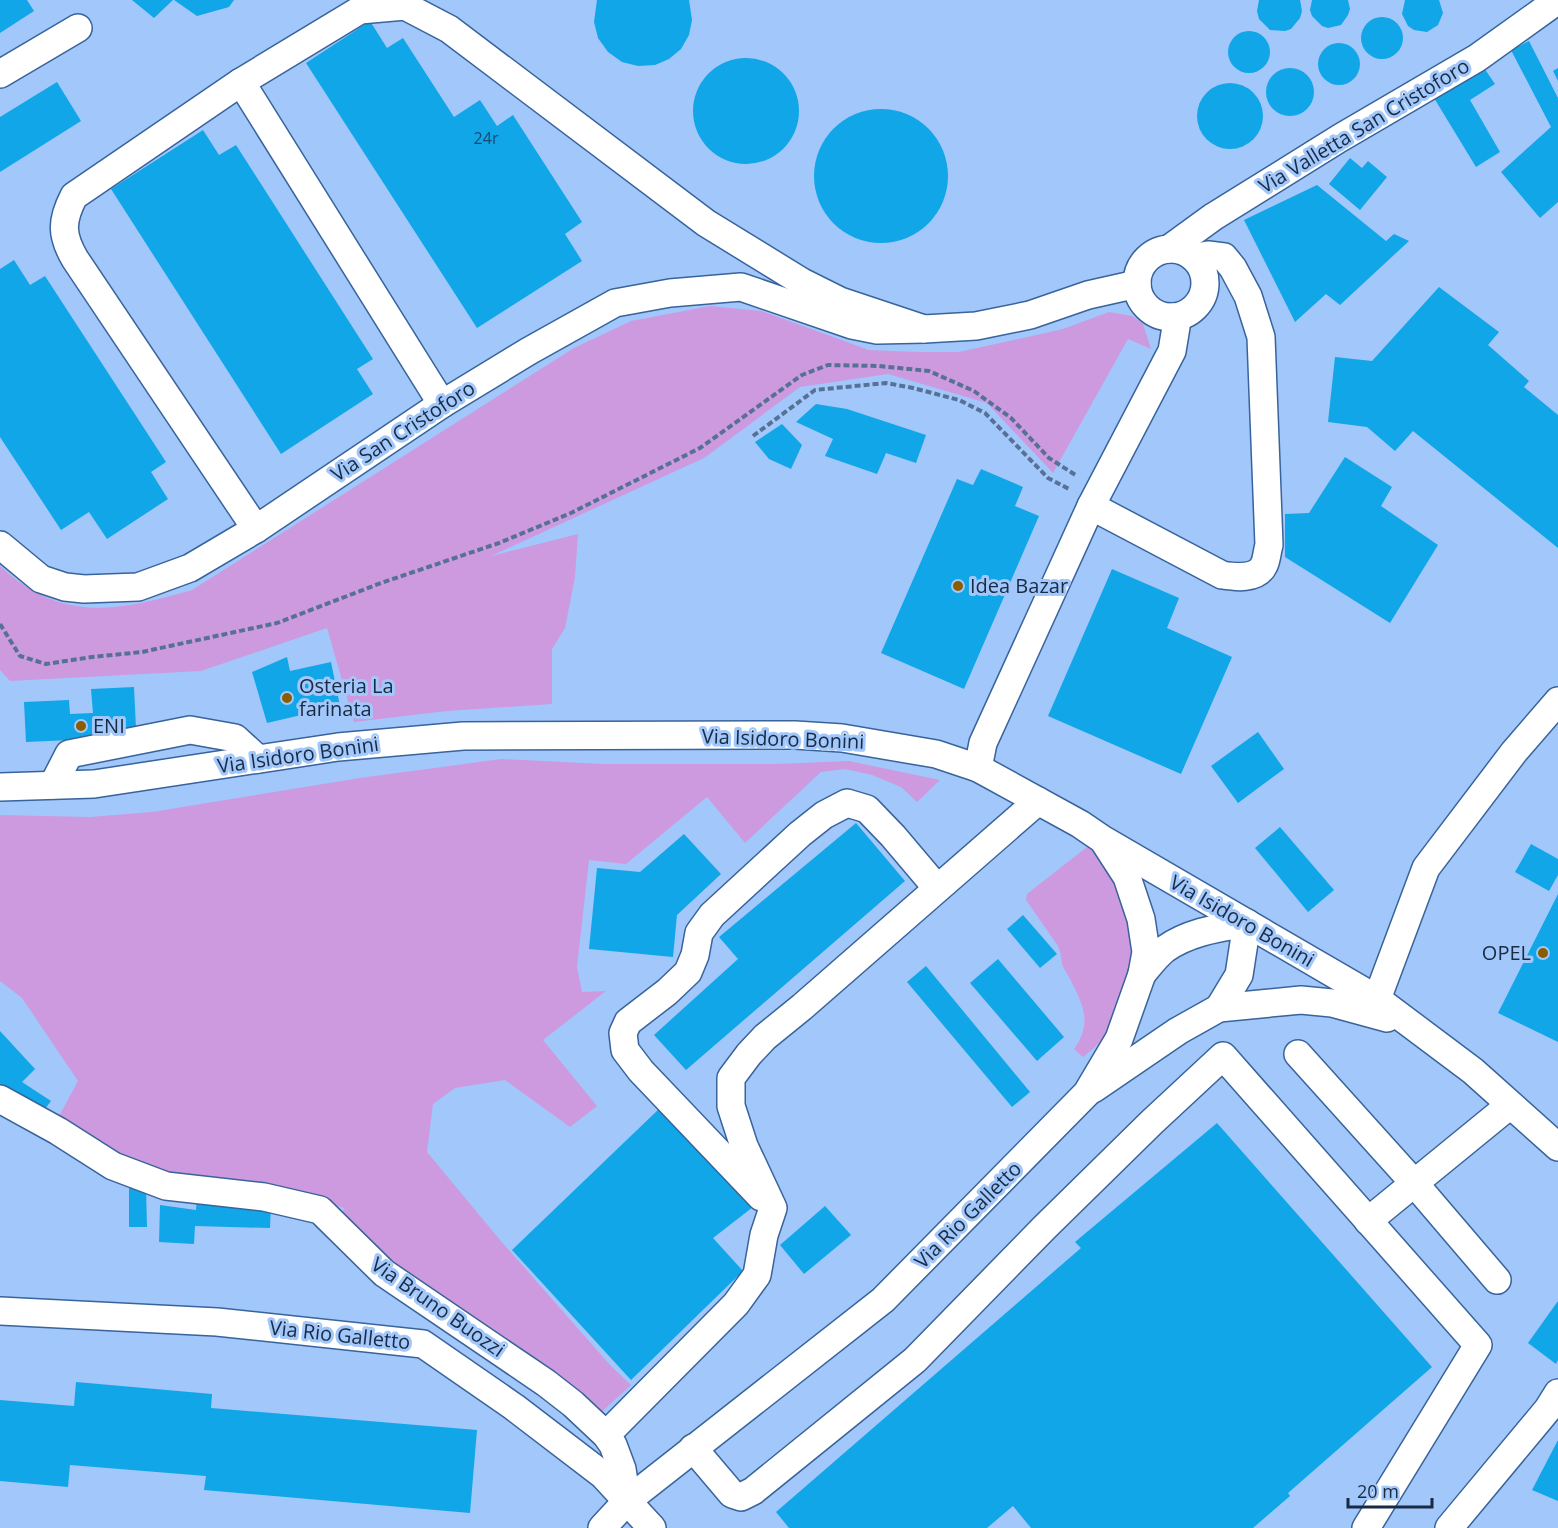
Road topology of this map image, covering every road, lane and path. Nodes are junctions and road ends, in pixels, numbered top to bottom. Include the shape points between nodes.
1 (1558, 0) edge
2 (78, 28) dead end
3 (0, 74) edge
4 (241, 82) junction
5 (1181, 253) junction
6 (1137, 284) junction
7 (1173, 317) junction
8 (924, 329) junction
9 (442, 404) junction
10 (753, 436) dead end
11 (1093, 502) junction
12 (256, 529) junction
13 (0, 544) edge
14 (0, 624) edge
15 (1558, 701) edge
16 (258, 759) junction
17 (978, 768) junction
18 (53, 785) junction
19 (0, 787) edge
20 (1038, 801) junction
21 (1102, 839) junction
22 (938, 888) junction
23 (1247, 923) junction
24 (1142, 974) junction
25 (1377, 999) junction
26 (1219, 1008) junction
27 (1414, 1027) junction
28 (1298, 1054) dead end
29 (1087, 1093) junction
30 (0, 1099) edge
31 (1510, 1105) junction
32 (1558, 1147) edge
33 (1415, 1184) junction
34 (773, 1208) junction
35 (1368, 1221) junction
36 (1497, 1280) dead end
37 (0, 1311) edge
38 (1558, 1393) edge
39 (606, 1435) junction
40 (693, 1448) junction
41 (627, 1501) junction
42 (602, 1528) edge
43 (652, 1528) edge
44 (1366, 1528) edge
45 (1449, 1528) edge

1 - 5 street, Via Valletta San Cristoforo via 1477,58 1213,218
2 - 3 street
4 - 8 street via 360,10 405,6 449,28 706,223 802,282 840,300
4 - 9 street
4 - 12 street via 74,196 63,228 75,259
5 - 6 street via 1158,251 1149,256 1142,264
5 - 7 street via 1201,267 1204,289 1193,308
5 - 11 street via 1224,257 1248,296 1261,337 1269,545 1264,567 1240,578 1222,575
6 - 7 street via 1138,295 1152,312
6 - 8 street, Via San Cristoforo via 1088,295 1030,315 976,326
7 - 11 street via 1176,327 1172,351
8 - 9 street, Via San Cristoforo via 877,330 852,325 741,287 670,293 615,303
9 - 12 street, Via San Cristoforo
10 - 11 path via 815,390 886,383 959,400 985,413 1048,478
11 - 14 path via 1089,484 1049,458 1011,418 974,391 929,371 828,365 802,375 700,448 571,513 277,623 142,652 46,664 20,656
11 - 17 street via 983,743
12 - 13 street, Via San Cristoforo via 190,568 138,587 65,587 41,579
15 - 25 street via 1426,868
16 - 17 street, Via Isidoro Bonini via 338,747 464,736 795,735 900,746
16 - 18 street, Via Isidoro Bonini via 94,784
16 - 18 street via 235,738 190,730 69,754
17 - 20 street, Via Isidoro Bonini
18 - 19 street, Via Isidoro Bonini
20 - 21 street, Via Isidoro Bonini
20 - 22 street
21 - 23 street, Via Isidoro Bonini
21 - 24 street, Via Rio Galletto via 1127,877 1142,920 1146,952
22 - 34 street via 765,1037 731,1078 731,1106 744,1146
22 - 34 street via 867,809 847,803 800,834 712,915 699,933 688,972 628,1022 623,1033 626,1050 641,1071
23 - 24 street via 1178,941
23 - 25 street, Via Isidoro Bonini
23 - 26 street via 1239,975
24 - 29 street, Via Rio Galletto via 1119,1039
25 - 27 street, Via Isidoro Bonini
26 - 27 street via 1300,999 1362,1010
26 - 29 street
27 - 31 street, Via Isidoro Bonini via 1473,1071
28 - 33 street
29 - 40 street, Via Rio Galletto via 883,1300
30 - 39 street, Via Bruno Buozzi via 113,1166 166,1186 264,1197 320,1210 384,1273 546,1383
31 - 32 street, Via Isidoro Bonini
31 - 33 street
33 - 35 street
33 - 36 street
34 - 39 street via 757,1275 736,1304
35 - 40 street via 1223,1056 1044,1228 915,1360 753,1491 741,1497 732,1494
35 - 44 street via 1478,1345
37 - 41 street, Via Rio Galletto via 217,1322 423,1344 603,1475
38 - 45 street
39 - 41 street, Via Bruno Buozzi via 621,1469
40 - 41 street, Via Rio Galletto
41 - 42 street, Via Rio Galletto
41 - 43 street

